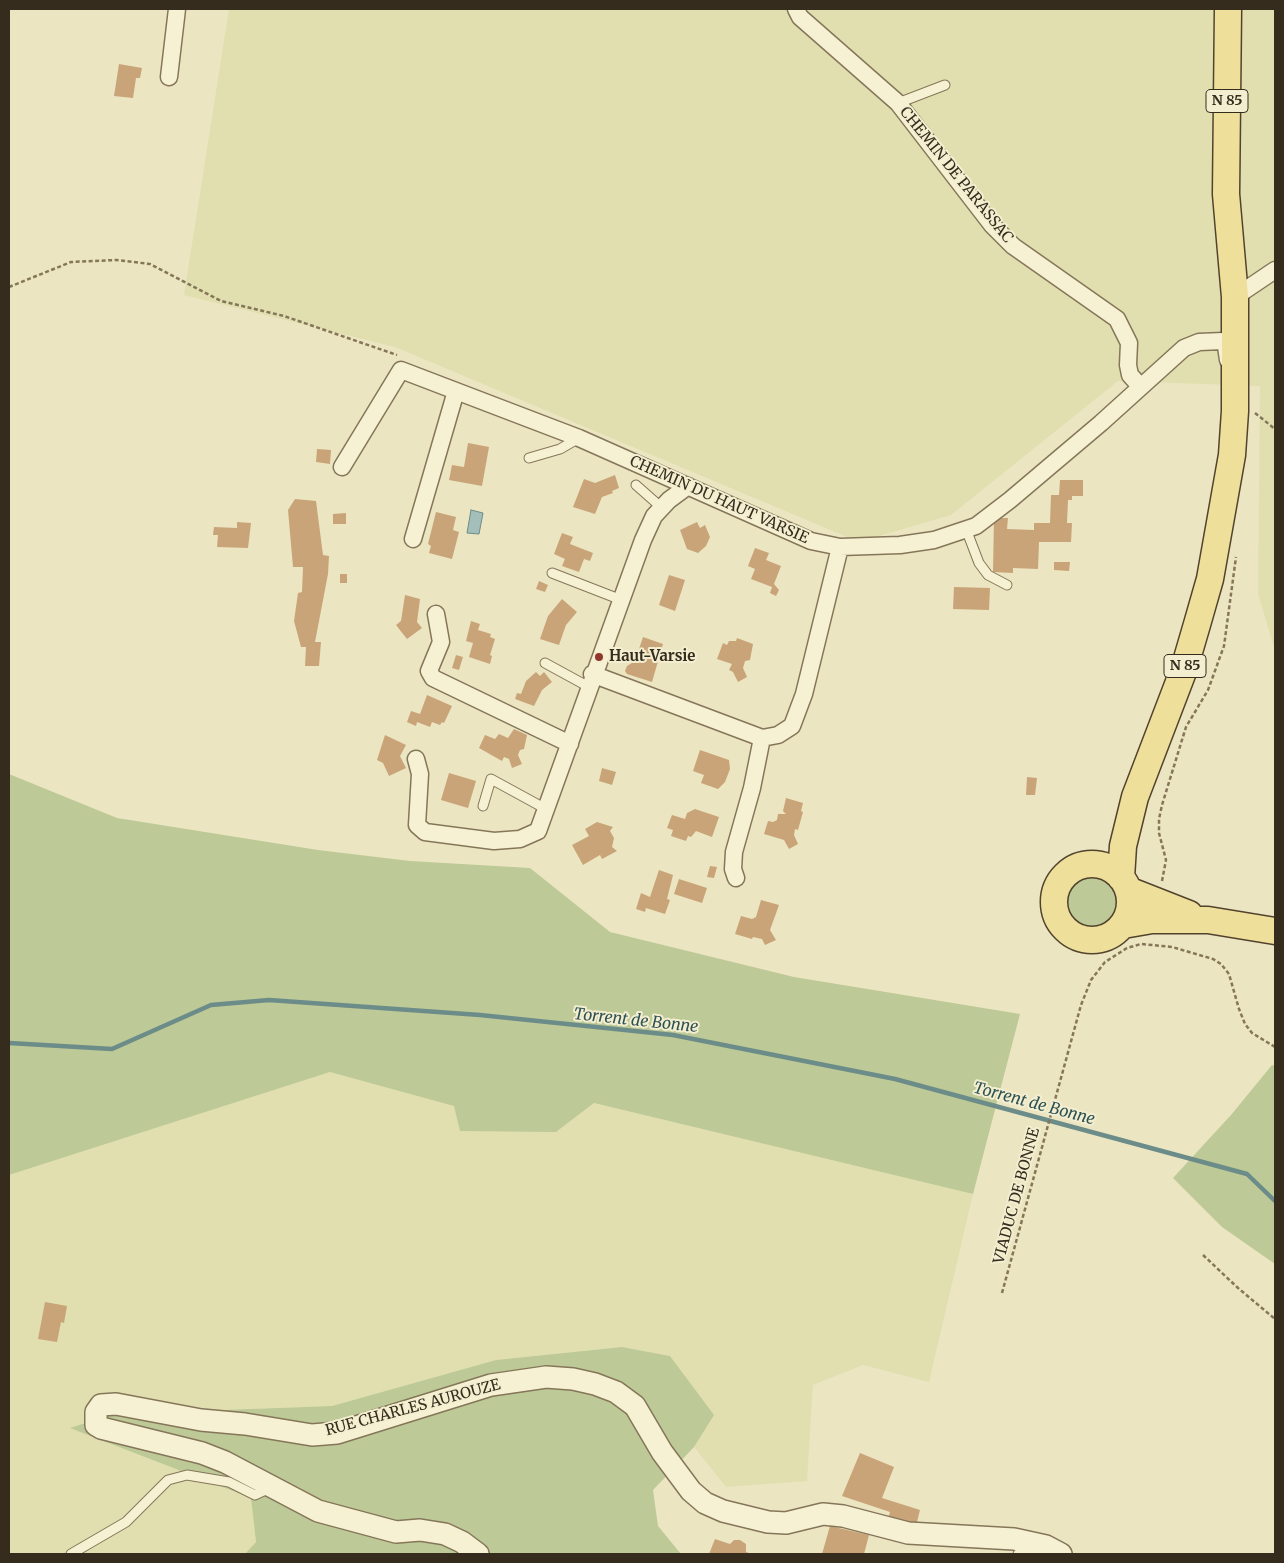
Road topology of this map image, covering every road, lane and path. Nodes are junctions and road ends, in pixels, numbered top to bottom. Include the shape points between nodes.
1 (177, 9) edge
2 (796, 9) edge
3 (1228, 9) edge
4 (169, 77) dead end
5 (945, 85) dead end
6 (898, 103) junction
7 (1226, 194) junction
8 (1275, 270) edge
9 (9, 287) edge
10 (1235, 297) junction
11 (1217, 340) junction
12 (401, 370) junction
13 (1140, 386) junction
14 (456, 391) junction
15 (1243, 411) junction
16 (1275, 429) edge
17 (579, 438) junction
18 (530, 458) dead end
19 (342, 467) dead end
20 (636, 485) dead end
21 (688, 486) junction
22 (662, 508) junction
23 (966, 529) junction
24 (1218, 529) junction
25 (413, 539) dead end
26 (840, 547) junction
27 (552, 573) dead end
28 (1007, 585) dead end
29 (620, 599) junction
30 (436, 614) dead end
31 (545, 663) dead end
32 (590, 681) junction
33 (762, 738) junction
34 (570, 744) junction
35 (416, 759) dead end
36 (1135, 798) junction
37 (483, 806) dead end
38 (546, 810) junction
39 (1089, 864) junction
40 (736, 878) dead end
41 (1125, 884) junction
42 (1208, 920) junction
43 (1123, 924) junction
44 (1275, 931) edge
45 (1275, 1047) edge
46 (1203, 1255) dead end
47 (1002, 1293) dead end
48 (1275, 1319) edge
49 (272, 1487) junction
50 (1054, 1550) edge
51 (71, 1554) edge
52 (478, 1554) edge
53 (1018, 1554) edge

1 - 4 street
2 - 6 street, CHEMIN DE PARASSAC via 800,17
3 - 7 main road, N 85
5 - 6 lane
6 - 13 street, CHEMIN DE PARASSAC via 992,225 1013,246 1117,319 1128,344 1130,375
7 - 10 main road, N 85
7 - 11 main road, N 85
8 - 10 street
9 - 12 path via 71,262 116,260 150,264 221,301 284,316 399,356
10 - 15 main road, N 85
11 - 13 street, CHEMIN DU HAUT VARSIE via 1184,348
11 - 15 street via 1226,346
11 - 24 main road, N 85
12 - 14 street, CHEMIN DU HAUT VARSIE
12 - 19 street
13 - 23 street, CHEMIN DU HAUT VARSIE via 1010,500 976,526
14 - 17 street, CHEMIN DU HAUT VARSIE
14 - 25 street
15 - 16 path
15 - 24 main road, N 85
17 - 18 lane via 560,449
17 - 21 street, CHEMIN DU HAUT VARSIE
20 - 22 lane
21 - 22 street
21 - 26 street, CHEMIN DU HAUT VARSIE via 811,541
22 - 29 street via 654,516 642,540
23 - 26 street, CHEMIN DU HAUT VARSIE via 934,540 900,546
23 - 28 lane via 979,563 988,575
24 - 36 main road, N 85 via 1210,579 1186,661
26 - 33 street via 804,694 792,726 778,735
27 - 29 lane
29 - 32 street
30 - 34 street via 441,642 429,671 433,678
31 - 32 lane
32 - 33 street
32 - 34 street
33 - 40 street via 734,852 732,869
34 - 38 street
35 - 38 street via 420,774 417,825 425,832 494,841 520,839 538,831
36 - 39 main road, N 85
36 - 41 main road, N 85 via 1123,846
37 - 38 lane via 491,779
39 - 41 main road via 1107,867
39 - 43 main road via 1077,867 1059,883 1055,901 1058,919 1066,929 1086,939 1107,937
41 - 42 main road
41 - 43 main road via 1130,902
42 - 43 main road via 1152,920
42 - 44 main road
45 - 47 path, VIADUC DE BONNE via 1252,1033 1245,1024 1229,974 1221,964 1194,952 1142,944 1127,948 1106,962 1090,980 1077,1019
46 - 48 path
49 - 50 street, RUE CHARLES AUROUZE via 202,1452 101,1428 96,1425 96,1412 101,1405 116,1404 201,1420 312,1435 337,1432 491,1385 546,1377 572,1379 616,1392 635,1406 662,1452 691,1491 705,1503 723,1511 786,1523 823,1514 843,1516 908,1533 1014,1539
49 - 51 lane via 255,1495 230,1482 187,1474 168,1480 126,1522
49 - 52 street, RUE CHARLES AUROUZE via 318,1511 355,1522 396,1532 420,1530 445,1534
50 - 53 lane

